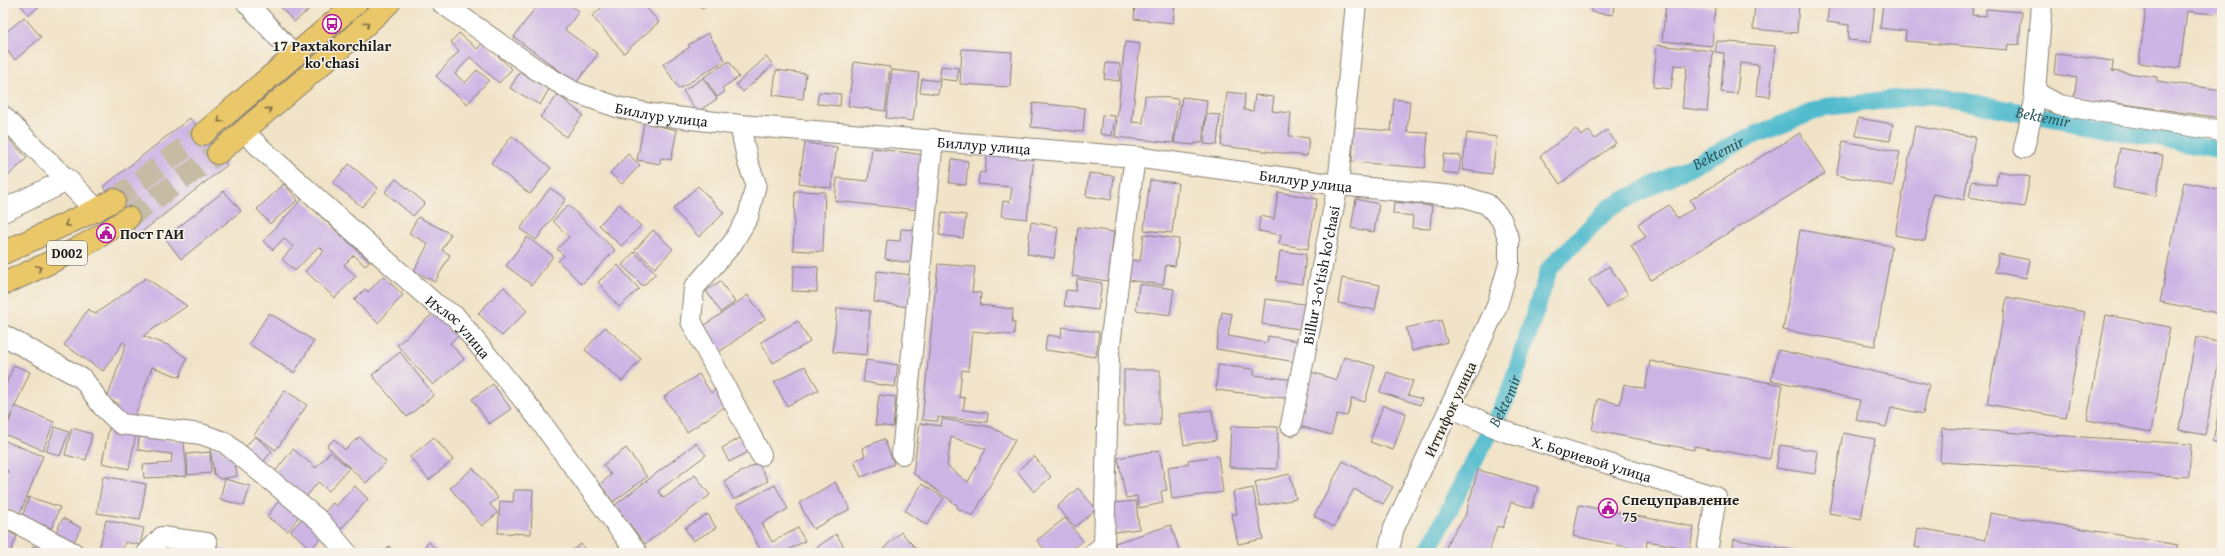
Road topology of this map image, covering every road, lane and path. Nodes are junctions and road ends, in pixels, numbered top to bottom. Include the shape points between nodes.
1 (247, 3) edge
2 (356, 3) edge
3 (389, 3) edge
4 (442, 3) edge
5 (1356, 3) edge
6 (2042, 3) edge
7 (295, 56) junction
8 (2034, 98) junction
9 (3, 116) edge
10 (740, 125) junction
11 (2222, 131) edge
12 (244, 132) junction
13 (203, 134) tunnel mouth
14 (933, 139) junction
15 (2024, 148) dead end
16 (218, 153) tunnel mouth
17 (1135, 156) junction
18 (67, 180) junction
19 (1338, 185) junction
20 (105, 205) joint
21 (3, 211) edge
22 (128, 218) tunnel mouth
23 (3, 253) edge
24 (1509, 264) joint
25 (3, 284) edge
26 (3, 335) edge
27 (1450, 407) junction
28 (1291, 426) dead end
29 (902, 454) dead end
30 (762, 455) dead end
31 (3, 516) edge
32 (207, 543) dead end
33 (74, 553) edge
34 (147, 553) edge
35 (347, 553) edge
36 (637, 553) edge
37 (1094, 553) edge
38 (1388, 553) edge
39 (1707, 553) edge

1 - 7 street
2 - 7 highway
12 -> 3 highway
4 - 10 street, Биллур улица via 540,72 574,92 618,107 651,114
5 - 19 street, Billur 3-o'tish ko'chasi
6 - 8 street
7 -> 13 highway
8 - 11 street via 2059,105
8 - 15 street
9 - 18 street
10 - 14 street, Биллур улица
10 - 30 street via 748,164 756,184 753,197 748,217 732,244 694,288 691,321
12 - 16 highway
12 - 36 street, Ихлос улица via 434,303 456,317 538,418
14 - 17 street, Биллур улица
14 - 29 street
17 - 19 street, Биллур улица
17 - 37 street via 1109,352 1104,545
18 - 20 street
18 - 21 street
19 - 24 street, Биллур улица via 1466,197 1487,204 1501,219 1509,240
19 - 28 street, Billur 3-o'tish ko'chasi
20 -> 23 highway, D002
25 -> 22 highway, D002 via 106,233
24 - 27 street, Иттифок улица via 1497,306
26 - 35 street via 83,379 103,407 121,424 201,434 224,442 320,521
27 - 38 street, Иттифок улица via 1394,528
27 - 39 street, Х. Бориевой улица via 1474,420 1506,432 1716,497
31 - 33 street
32 - 34 street via 162,537

